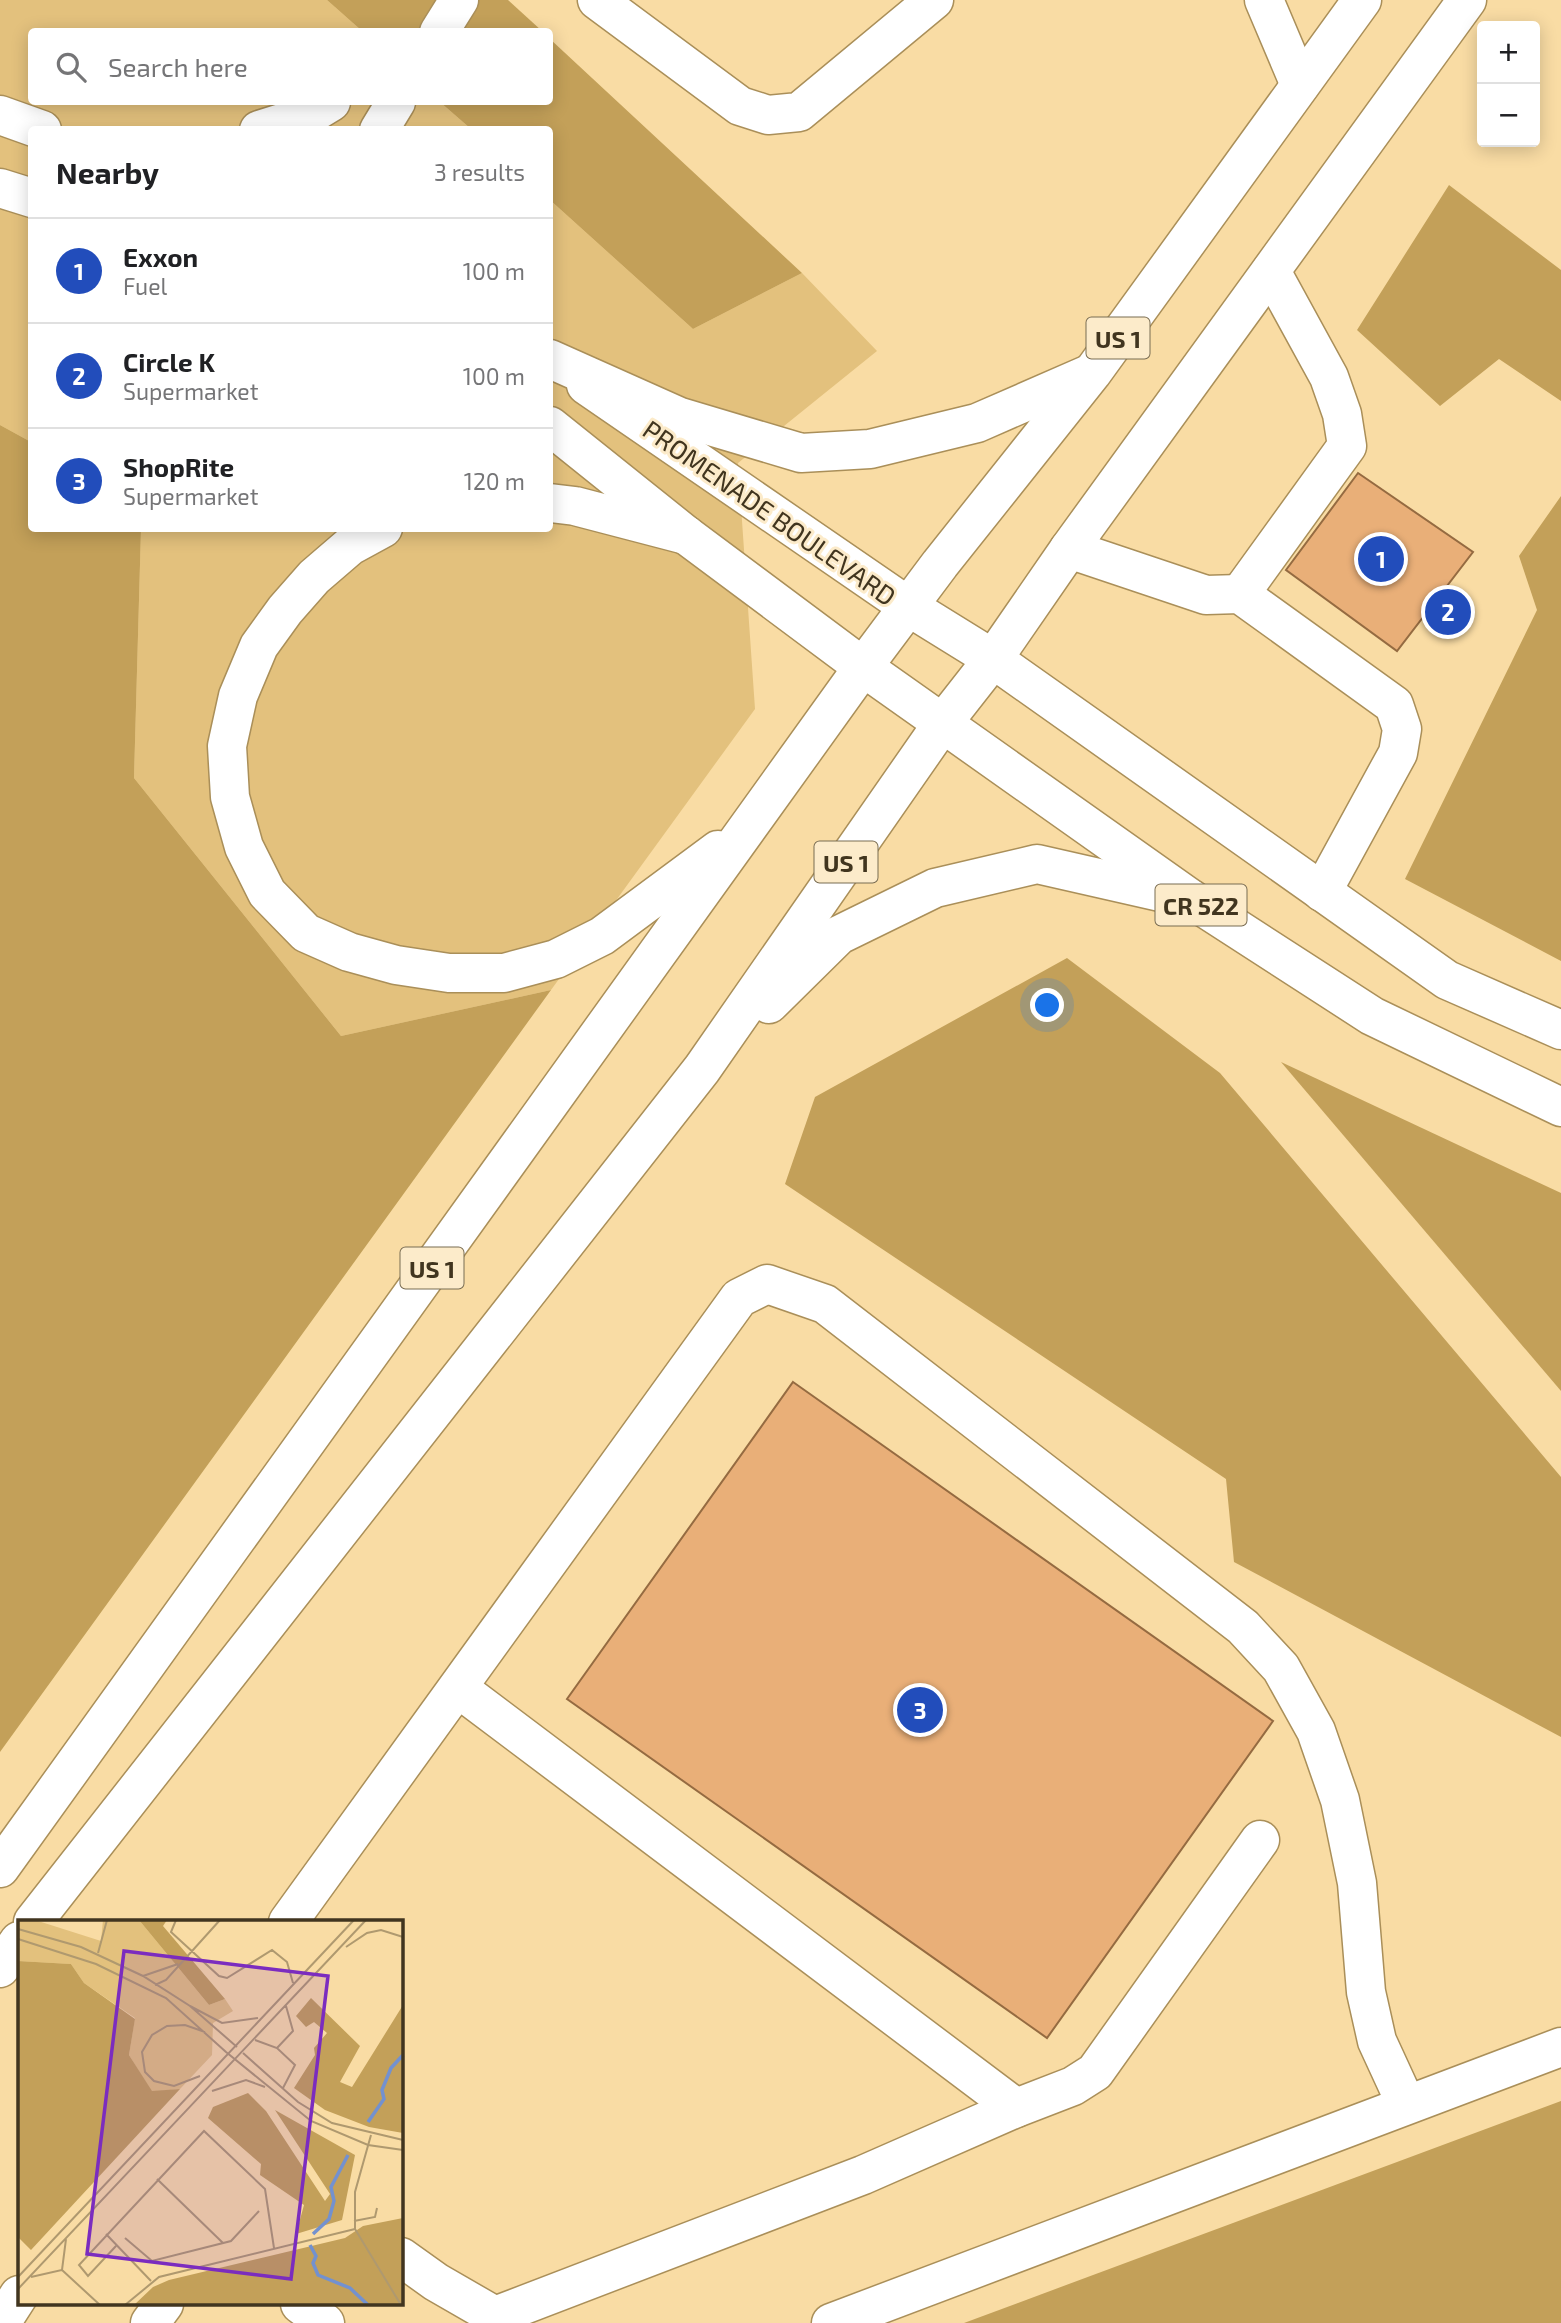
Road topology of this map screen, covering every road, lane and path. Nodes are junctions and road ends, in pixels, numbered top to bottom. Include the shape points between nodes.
1 (459, 0) edge
2 (597, 0) edge
3 (934, 0) edge
4 (1264, 0) edge
5 (1362, 0) edge
6 (1467, 0) edge
7 (442, 28) edge
8 (1300, 85) junction
9 (326, 105) edge
10 (394, 105) edge
11 (0, 115) edge
12 (31, 126) edge
13 (272, 126) edge
14 (381, 126) edge
15 (0, 188) edge
16 (28, 197) edge
17 (1271, 271) junction
18 (553, 361) edge
19 (553, 362) edge
20 (1092, 373) junction
21 (553, 428) edge
22 (553, 503) edge
23 (376, 532) edge
24 (686, 536) junction
25 (1069, 549) junction
26 (1240, 594) junction
27 (909, 607) junction
28 (993, 659) junction
29 (863, 667) junction
30 (942, 724) junction
31 (748, 828) junction
32 (1322, 892) junction
33 (1191, 899) junction
34 (1561, 1030) edge
35 (702, 1069) junction
36 (1561, 1107) edge
37 (458, 1688) junction
38 (1260, 1840) dead end
39 (0, 1868) edge
40 (35, 1920) edge
41 (289, 1920) edge
42 (18, 1942) edge
43 (0, 1968) edge
44 (1561, 2047) edge
45 (1406, 2104) junction
46 (1016, 2108) junction
47 (402, 2258) edge
48 (18, 2297) edge
49 (163, 2306) edge
50 (303, 2306) edge
51 (1, 2323) edge
52 (150, 2323) edge
53 (325, 2323) edge
54 (831, 2323) edge

1 - 7 main road
2 - 3 main road via 740,106 768,115 799,112
4 - 8 main road
5 - 8 main road, US 1
6 - 17 main road, US 1
8 - 20 main road, US 1
9 - 13 main road
10 - 14 main road
11 - 12 main road
15 - 16 main road
17 - 25 main road, US 1
17 - 26 main road via 1329,377 1347,446
18 - 20 main road via 680,417 801,453 870,449 977,423
19 - 27 main road, PROMENADE BOULEVARD / CR 522
20 - 27 main road, US 1
21 - 24 main road, CR 522
22 - 24 main road
23 - 31 main road via 350,546 313,577 259,646 238,696 227,746 230,797 244,847 267,893 306,933 396,965 449,973 504,973 556,960 602,936
24 - 29 main road, CR 522
25 - 26 main road via 1206,594
25 - 28 main road, US 1
26 - 32 main road via 1394,705 1402,729 1398,753
27 - 28 main road, PROMENADE BOULEVARD / CR 522
27 - 29 main road, US 1
28 - 30 main road, US 1
28 - 32 main road, CR 522
29 - 30 main road, CR 522
29 - 31 main road, US 1
30 - 33 main road, CR 522
30 - 35 main road, US 1
31 - 39 main road, US 1
32 - 34 main road, CR 522 via 1447,980
33 - 35 main road via 1037,864 935,888 839,934
33 - 36 main road, CR 522 via 1372,1016
35 - 40 main road, US 1
37 - 41 main road
37 - 45 main road via 739,1298 767,1284 825,1304 1243,1627 1281,1668 1316,1731 1340,1800 1357,1884 1367,1992 1377,2041
37 - 46 main road
38 - 46 main road via 1095,2072 1073,2086
42 - 43 main road
44 - 45 main road
45 - 54 main road
46 - 47 main road via 863,2175 495,2316
48 - 51 main road
49 - 52 main road
50 - 53 main road

